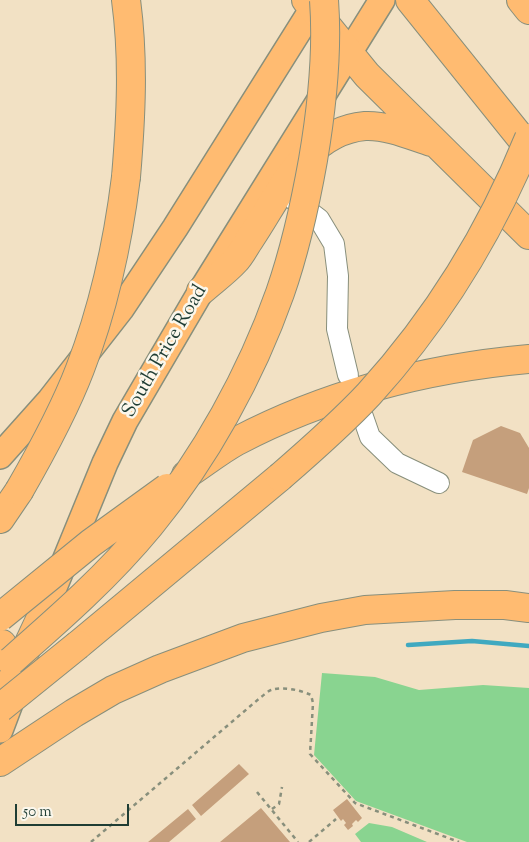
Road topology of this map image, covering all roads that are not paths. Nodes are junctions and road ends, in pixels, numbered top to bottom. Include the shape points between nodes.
1 (126, 0) edge
2 (382, 0) edge
3 (410, 0) edge
4 (521, 0) edge
5 (314, 2) edge
6 (529, 10) edge
7 (348, 52) junction
8 (529, 138) edge
9 (436, 143) junction
10 (529, 148) edge
11 (282, 190) junction
12 (529, 234) edge
13 (200, 291) junction
14 (529, 359) edge
15 (348, 374) dead end
16 (361, 411) dead end
17 (0, 456) edge
18 (439, 483) dead end
19 (0, 519) edge
20 (529, 608) edge
21 (44, 612) junction
22 (0, 617) edge
23 (3, 655) edge
24 (0, 707) edge
25 (0, 730) edge
26 (0, 762) edge

1 - 19 highway, bridge via 132,106 126,177 108,280 80,368 48,440
2 - 7 main road, South Price Road
3 - 10 highway
4 - 6 highway
5 - 7 highway
5 - 17 main road via 175,228 121,309 50,400
5 - 23 highway, bridge via 307,98 290,201 277,252 241,350 173,469 136,517 82,577
7 - 9 highway
7 - 13 main road, South Price Road
8 - 24 highway, bridge via 493,219 457,280 426,325 368,395 280,477
9 - 11 highway via 386,128 366,126 347,129 312,150 296,166
9 - 12 highway
11 - 13 highway via 236,260
11 - 15 lane via 319,219 334,244 338,276 337,329
13 - 21 main road, South Price Road via 139,396 105,463
14 - 22 highway, bridge via 390,382 299,413 236,442 91,543
16 - 18 lane via 370,437 390,456
20 - 26 highway via 455,604 365,610 243,638 113,690
21 - 24 highway
21 - 25 main road, South Price Road

